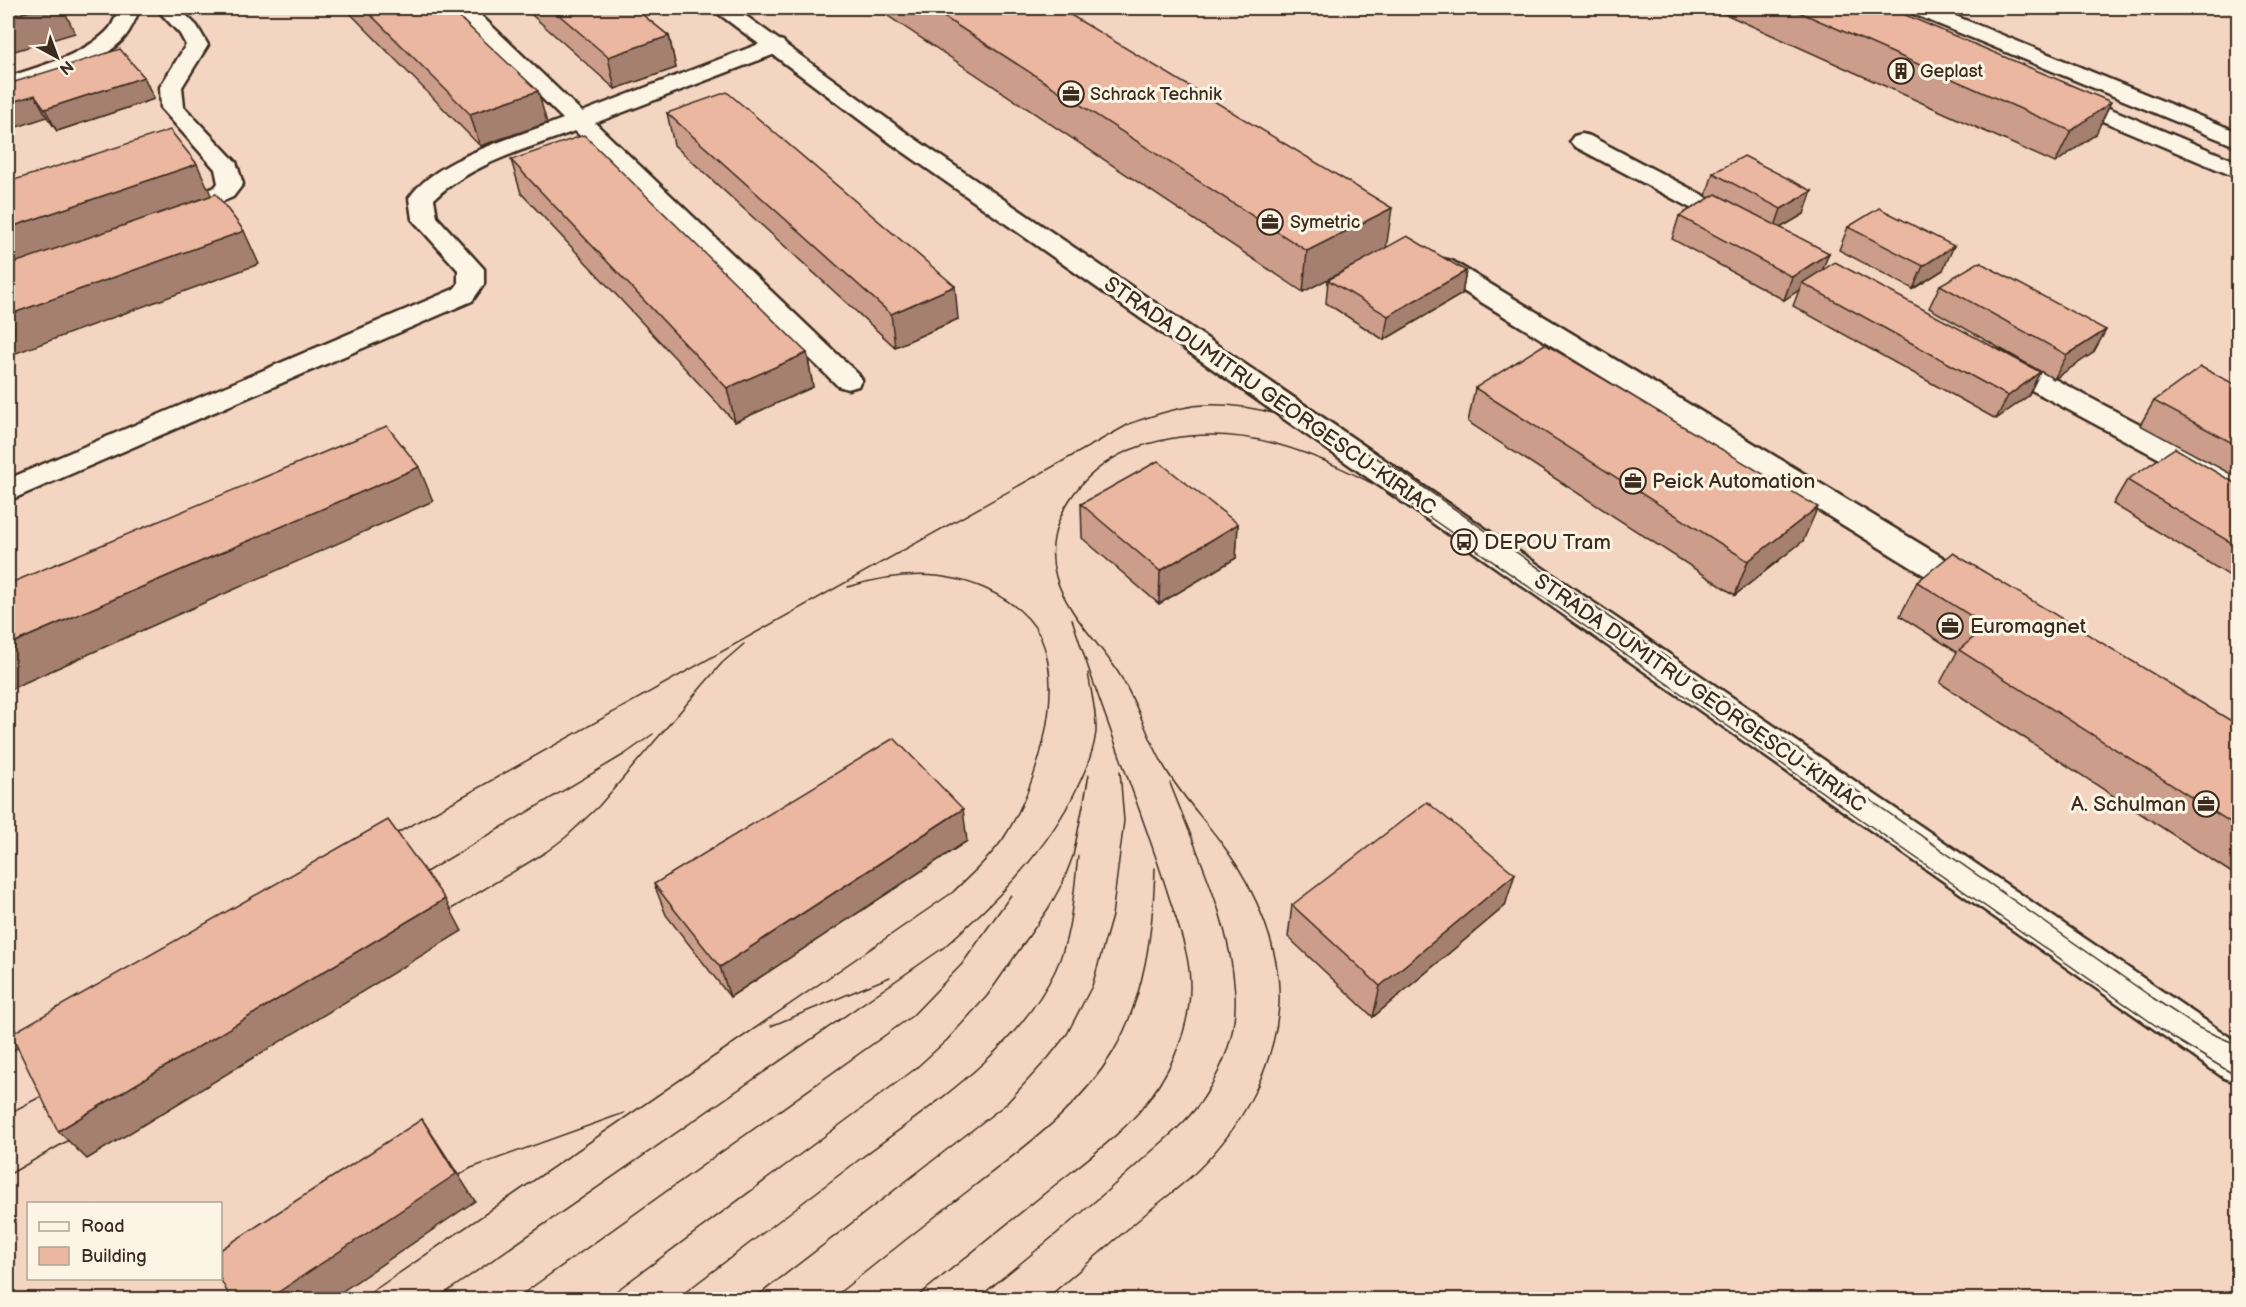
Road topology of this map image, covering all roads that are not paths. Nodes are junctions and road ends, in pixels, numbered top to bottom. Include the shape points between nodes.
1 (129, 8) edge
2 (167, 8) edge
3 (460, 8) edge
4 (722, 8) edge
5 (1919, 8) edge
6 (775, 46) junction
7 (8, 84) edge
8 (2041, 87) edge
9 (578, 120) junction
10 (2238, 140) edge
11 (1582, 141) dead end
12 (2238, 171) edge
13 (149, 222) edge
14 (1762, 236) edge
15 (1443, 267) edge
16 (1974, 348) edge
17 (848, 380) dead end
18 (2238, 488) edge
19 (8, 492) edge
20 (1994, 603) edge
21 (2238, 1065) edge

1 - 7 main road via 116,35 97,49
2 - 13 main road via 197,45 171,87 173,108 227,167 231,184 225,192 193,207
3 - 9 main road
4 - 6 main road, STRADA DUMITRU GEORGESCU-KIRIAC
5 - 10 main road
6 - 9 main road
6 - 21 main road, STRADA DUMITRU GEORGESCU-KIRIAC via 910,146
8 - 12 main road
9 - 17 main road
9 - 19 main road via 467,164 441,179 421,198 425,219 471,269 471,284 463,295
11 - 14 main road
15 - 20 main road
16 - 18 main road

